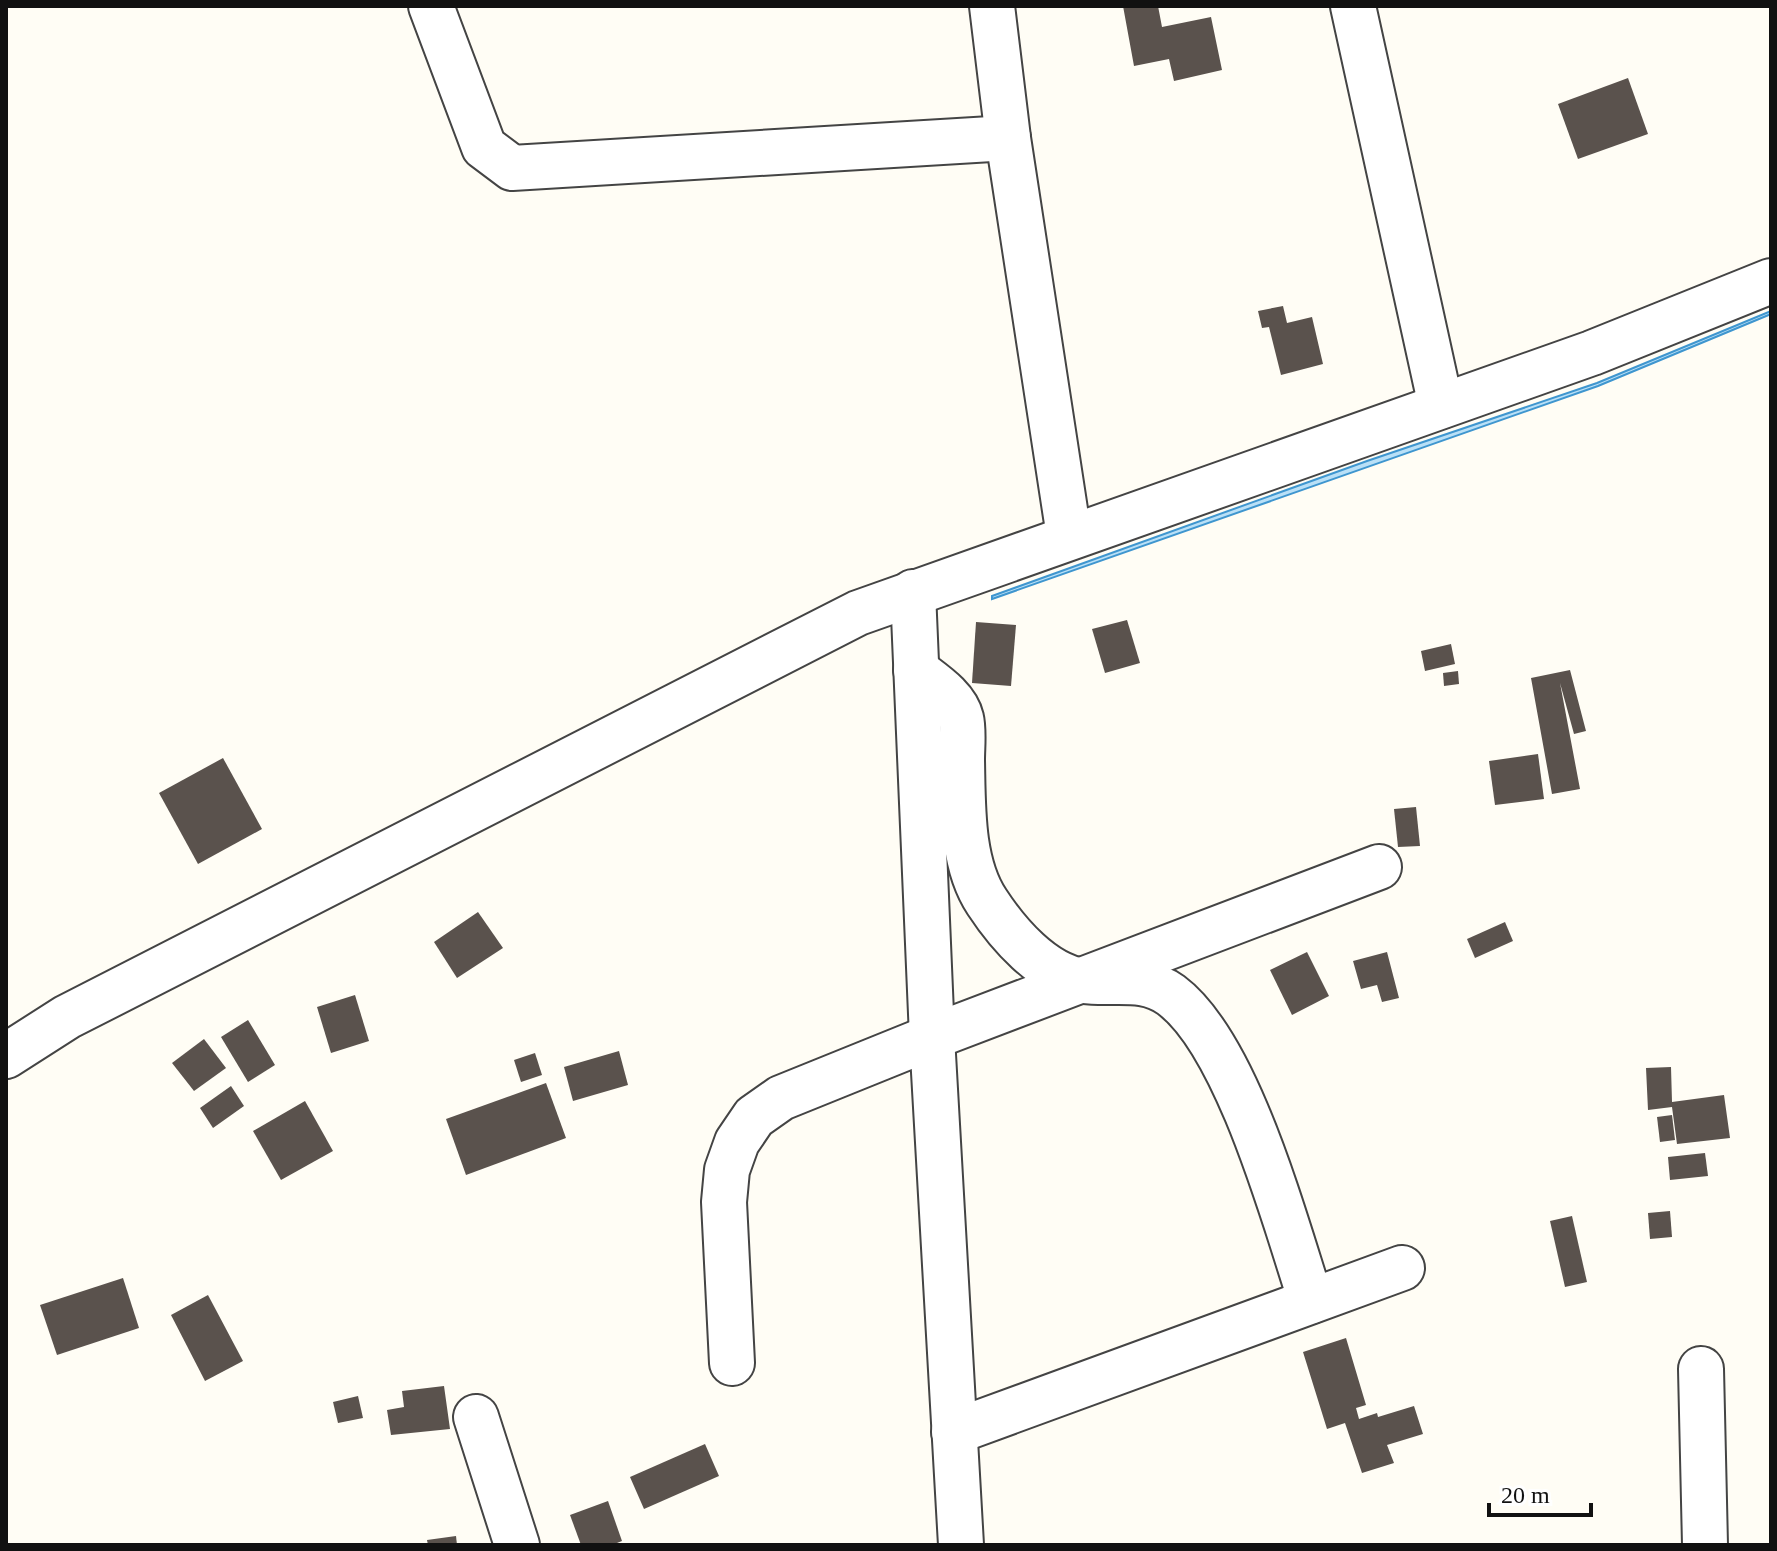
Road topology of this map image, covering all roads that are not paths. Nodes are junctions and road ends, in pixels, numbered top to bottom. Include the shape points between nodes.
1 (431, 6) edge
2 (992, 6) edge
3 (1353, 6) edge
4 (1008, 138) junction
5 (1771, 281) edge
6 (1441, 406) junction
7 (1069, 536) junction
8 (913, 592) junction
9 (916, 670) junction
10 (1379, 867) dead end
11 (1081, 981) junction
12 (932, 1037) junction
13 (6, 1056) edge
14 (1402, 1268) dead end
15 (1311, 1301) junction
16 (732, 1363) dead end
17 (1701, 1369) dead end
18 (476, 1417) dead end
19 (954, 1432) junction
20 (517, 1545) edge
21 (961, 1545) edge
22 (1705, 1545) edge

1 - 4 street via 484,147 512,168
2 - 4 street
3 - 6 street
4 - 7 street
5 - 6 street
6 - 7 street
7 - 8 street
8 - 9 street
8 - 13 street via 858,613 67,1017
9 - 11 street via 947,696 961,718 963,817 985,900 1030,956
9 - 12 street
10 - 11 street
11 - 12 street
11 - 15 street via 1142,981 1170,995 1194,1017 1238,1094
12 - 16 street via 781,1098 754,1117 737,1142 724,1202
12 - 19 street
14 - 15 street
15 - 19 street
17 - 22 street
18 - 20 street
19 - 21 street

